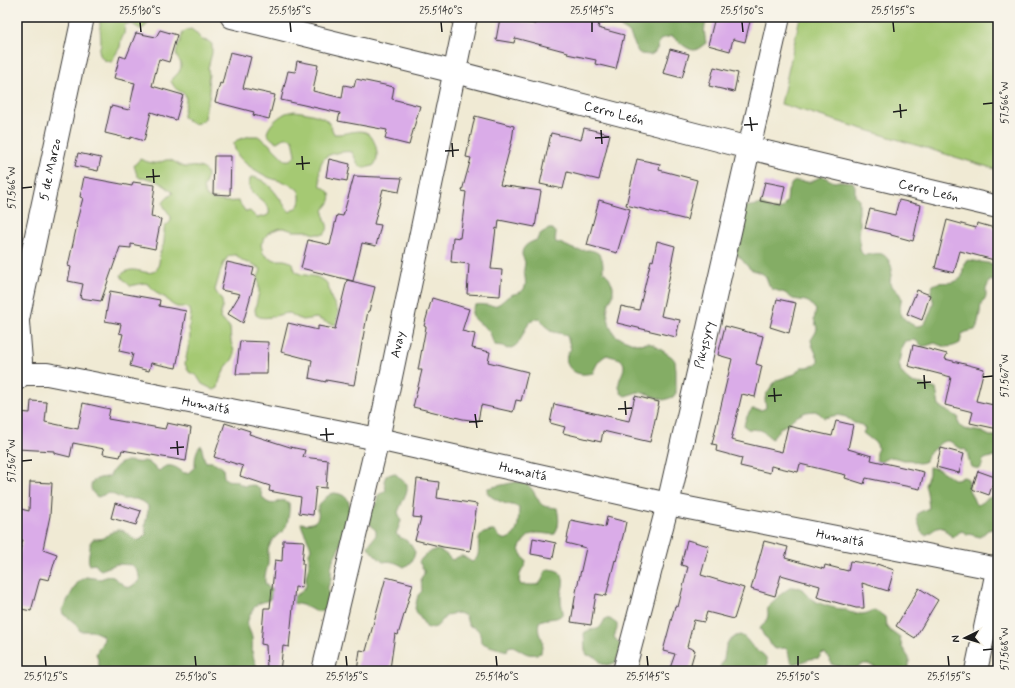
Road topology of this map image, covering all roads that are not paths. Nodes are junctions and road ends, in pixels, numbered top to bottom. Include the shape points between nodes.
1 (83, 17) edge
2 (232, 17) edge
3 (466, 17) edge
4 (779, 17) edge
5 (455, 72) junction
6 (749, 148) junction
7 (998, 207) edge
8 (18, 323) edge
9 (18, 370) edge
10 (378, 439) junction
11 (668, 504) junction
12 (998, 568) edge
13 (322, 671) edge
14 (624, 671) edge
15 (976, 671) edge

1 - 8 street, 5 de Marzo
2 - 5 street, Cerro León
3 - 5 street, Avay
4 - 6 street, Pikysyry
5 - 6 street, Cerro León
5 - 10 street, Avay
6 - 7 street, Cerro León
6 - 11 street, Pikysyry
8 - 9 street, 5 de Marzo
9 - 10 street, Humaitá
10 - 11 street, Humaitá
10 - 13 street, Avay
11 - 12 street, Humaitá
11 - 14 street, Pikysyry
12 - 15 street

